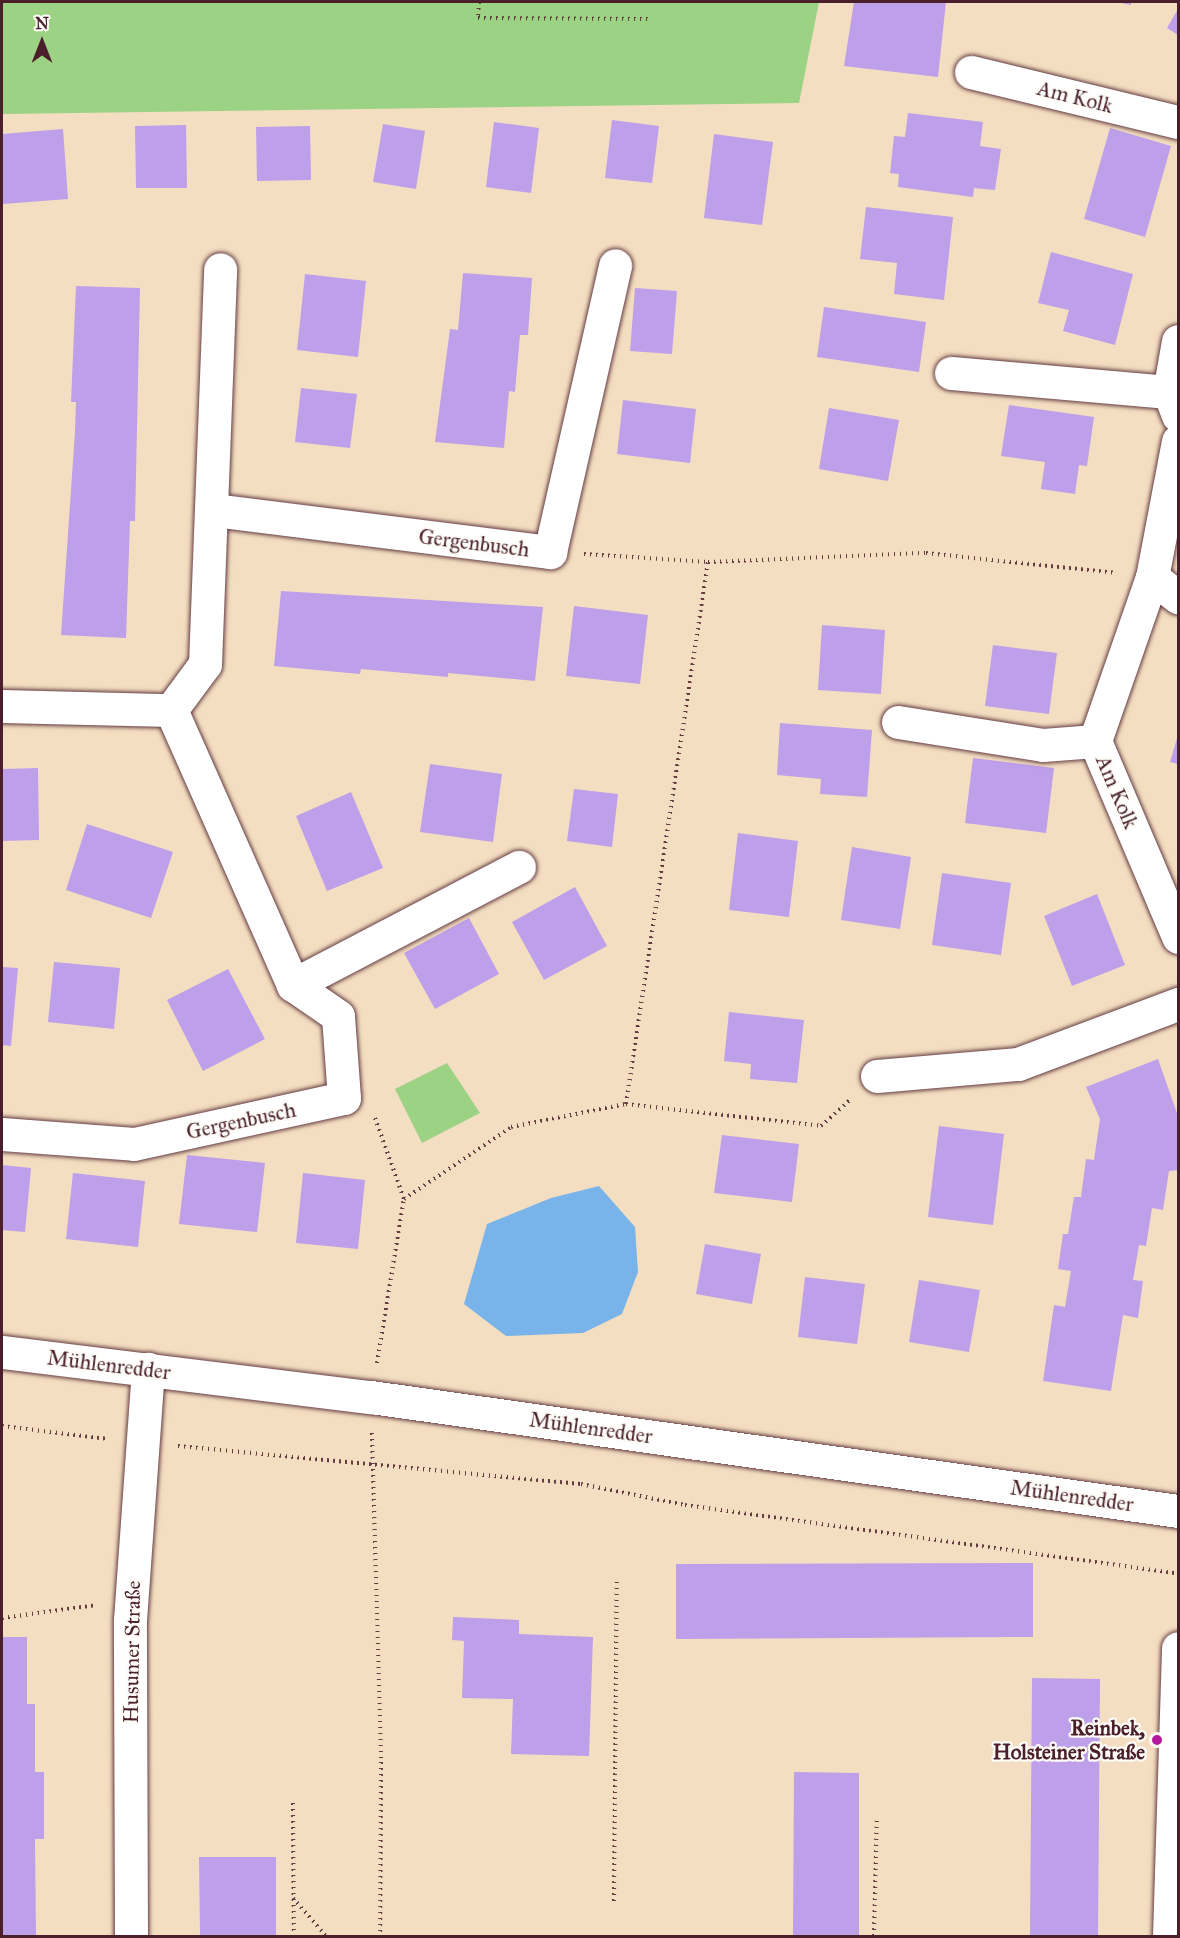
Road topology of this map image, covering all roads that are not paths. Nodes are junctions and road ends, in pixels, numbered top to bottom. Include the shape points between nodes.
1 (971, 72) dead end
2 (1179, 122) edge
3 (615, 265) dead end
4 (220, 269) dead end
5 (1179, 341) edge
6 (951, 372) dead end
7 (1174, 404) edge
8 (1179, 441) edge
9 (213, 510) junction
10 (1152, 578) junction
11 (1179, 597) edge
12 (2, 706) edge
13 (171, 710) junction
14 (898, 722) dead end
15 (1095, 741) junction
16 (519, 867) dead end
17 (1179, 937) edge
18 (293, 985) junction
19 (1179, 1004) edge
20 (877, 1076) road end
21 (2, 1134) edge
22 (2, 1352) edge
23 (148, 1369) junction
24 (1179, 1511) edge
25 (1179, 1648) edge
26 (131, 1936) edge
27 (1169, 1936) edge

1 - 2 street, Am Kolk
3 - 9 street, Gergenbusch via 550,552
4 - 9 street
5 - 7 street
6 - 7 street
8 - 10 street, Am Kolk
9 - 13 street via 205,664
10 - 11 street
10 - 15 street, Am Kolk
12 - 13 street
13 - 18 street
14 - 15 street via 1043,745
15 - 17 street, Am Kolk
16 - 18 street
18 - 21 street, Gergenbusch via 338,1016 344,1098 134,1144
19 - 20 street via 1018,1064
22 - 23 street, Mühlenredder
23 - 24 street, Mühlenredder via 371,1396
23 - 26 street, Husumer Straße via 132,1600
25 - 27 street

